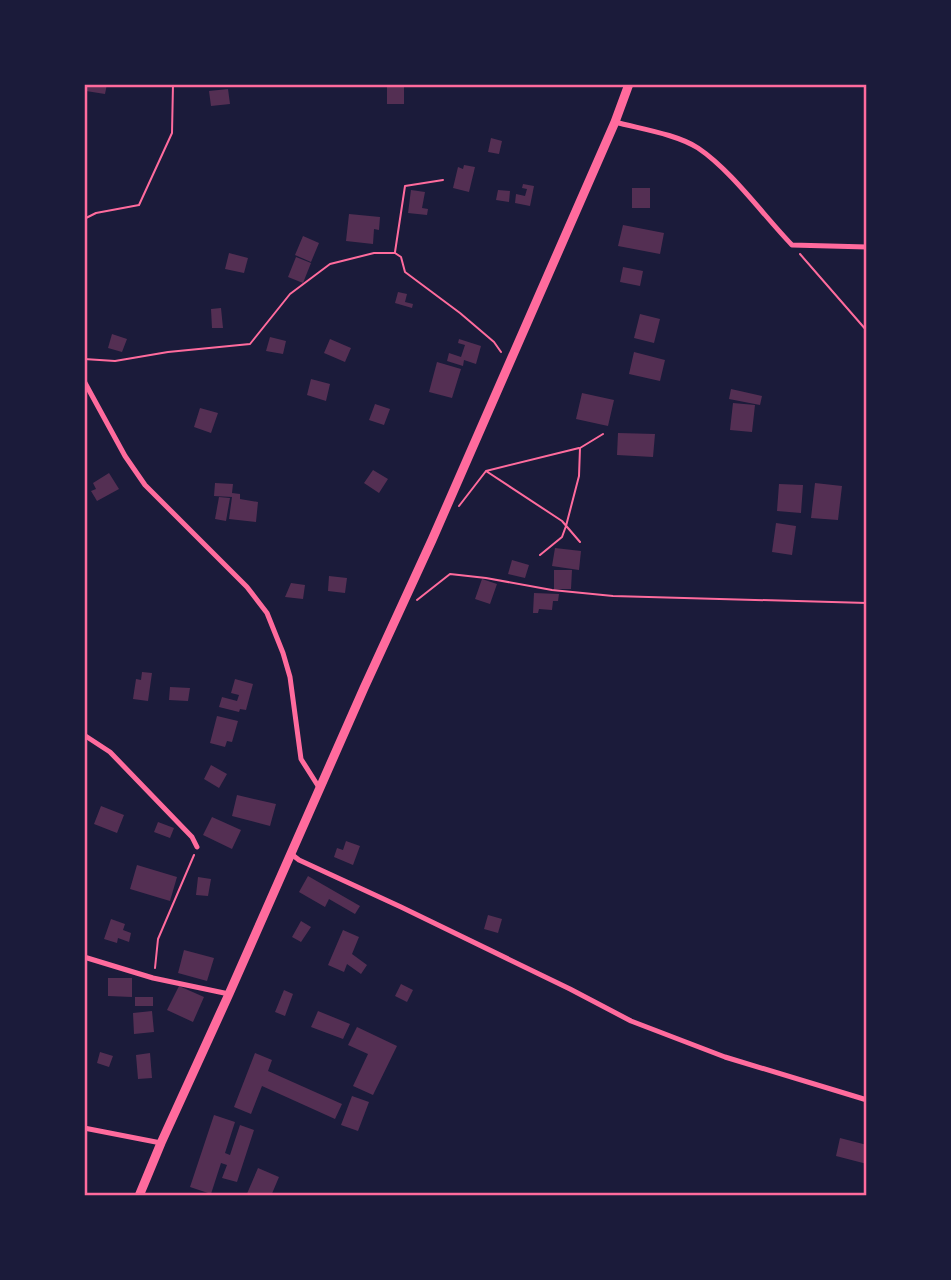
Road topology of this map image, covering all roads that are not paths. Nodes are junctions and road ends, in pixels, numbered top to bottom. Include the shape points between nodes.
1 (629, 84) edge
2 (615, 122) junction
3 (867, 247) edge
4 (84, 382) edge
5 (84, 735) edge
6 (320, 789) junction
7 (198, 848) road end
8 (290, 853) junction
9 (84, 957) edge
10 (229, 994) junction
11 (867, 1100) edge
12 (84, 1128) edge
13 (161, 1143) junction
14 (139, 1196) edge

1 - 2 highway
2 - 3 street via 696,147 792,245
2 - 6 highway
4 - 6 street via 145,485 267,613 290,677 301,758
5 - 7 street via 110,752
6 - 8 highway
8 - 10 highway
8 - 11 street via 631,1021 725,1057
9 - 10 street
10 - 13 highway
12 - 13 street
13 - 14 highway

